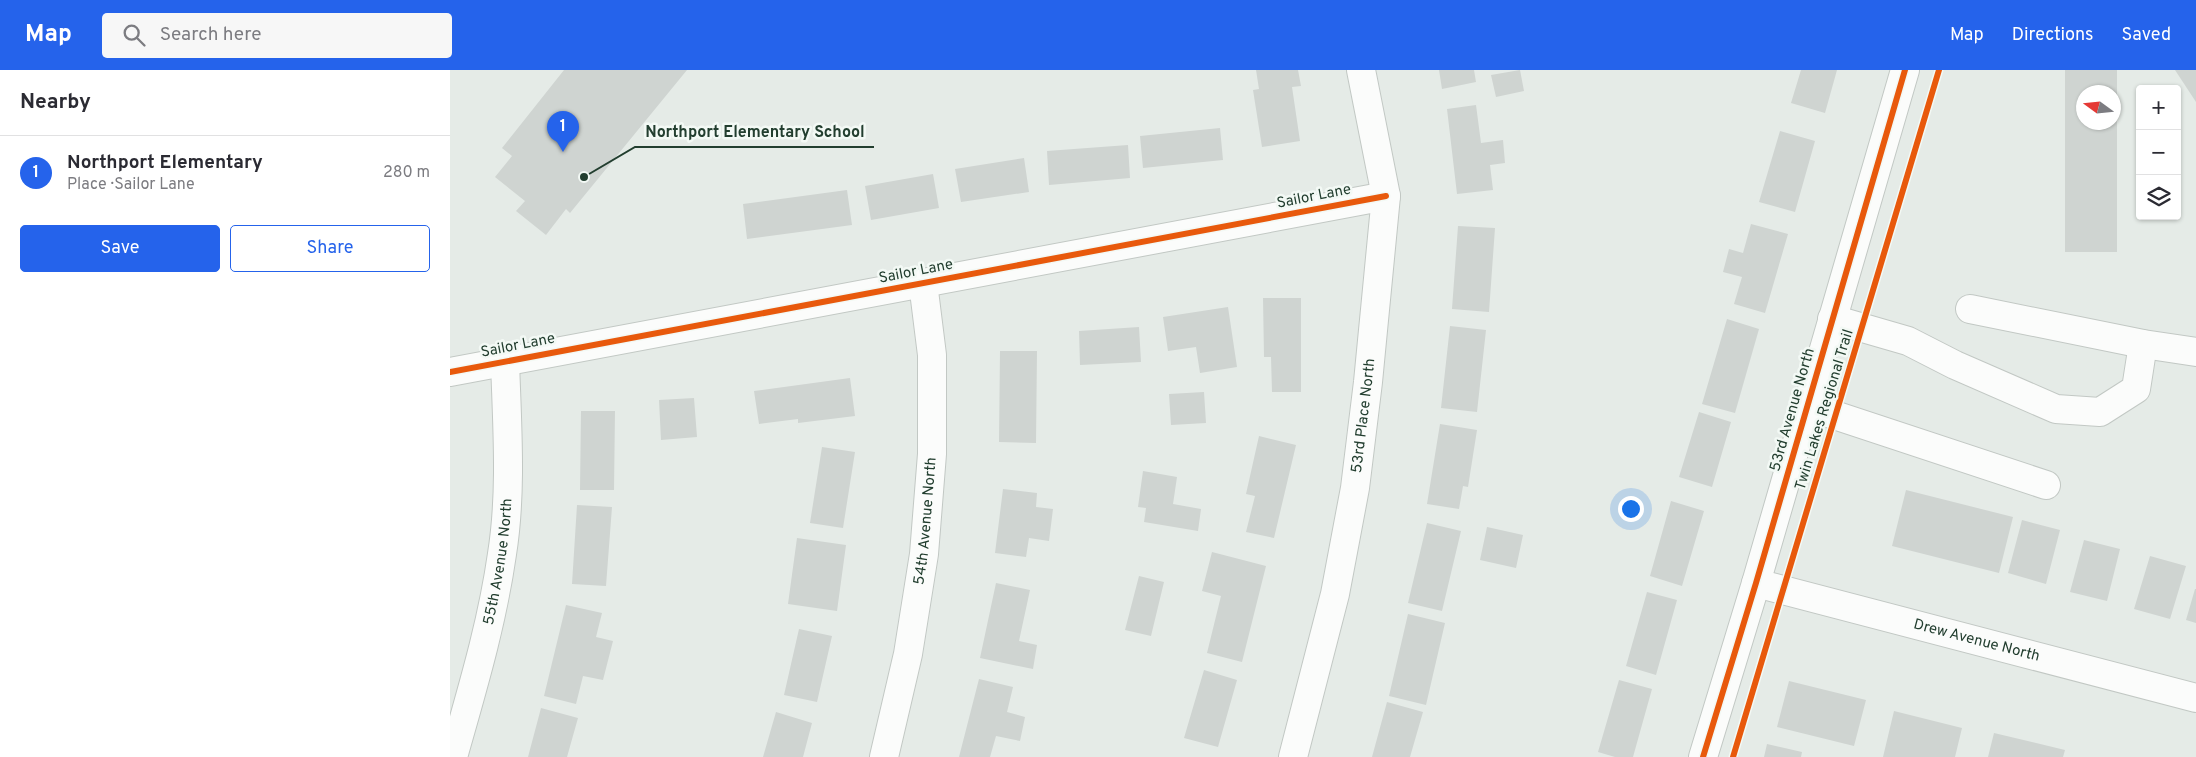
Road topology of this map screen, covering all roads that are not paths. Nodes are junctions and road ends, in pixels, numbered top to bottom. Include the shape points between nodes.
1 (1361, 70) edge
2 (1905, 70) edge
3 (1386, 196) junction
4 (923, 283) junction
5 (1970, 309) dead end
6 (1832, 319) junction
7 (2143, 344) junction
8 (2196, 352) edge
9 (505, 361) junction
10 (450, 372) edge
11 (1807, 406) junction
12 (2046, 485) dead end
13 (1756, 583) junction
14 (2196, 698) edge
15 (453, 757) edge
16 (884, 757) edge
17 (1293, 757) edge
18 (1703, 757) edge

1 - 3 street, 53rd Place North
2 - 6 street, 53rd Avenue North
3 - 4 street, Sailor Lane
3 - 17 street, 53rd Place North via 1355,488 1335,594
4 - 9 street, Sailor Lane
4 - 16 street, 54th Avenue North via 932,355 932,454 924,554 908,654
5 - 7 street
6 - 7 street via 1908,341 1955,366 2056,410 2100,412 2136,389
6 - 11 street, 53rd Avenue North
7 - 8 street
9 - 10 street, Sailor Lane
9 - 15 street, 55th Avenue North via 508,467 502,552 487,638
11 - 12 street
11 - 13 street, 53rd Avenue North
13 - 14 street, Drew Avenue North
13 - 18 street, 53rd Avenue North

